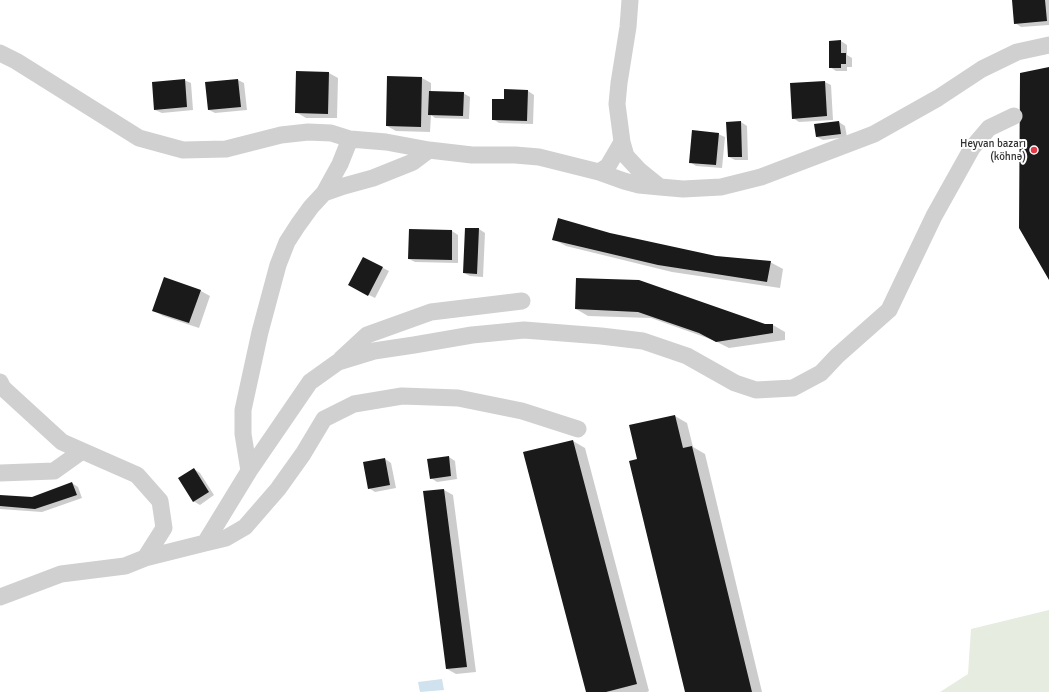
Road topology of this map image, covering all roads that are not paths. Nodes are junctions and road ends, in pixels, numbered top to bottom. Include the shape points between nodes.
1 (630, 0) edge
2 (1049, 45) edge
3 (0, 53) edge
4 (1014, 116) dead end
5 (350, 139) junction
6 (622, 142) junction
7 (429, 150) junction
8 (599, 172) junction
9 (660, 187) junction
10 (324, 193) junction
11 (522, 300) dead end
12 (338, 362) junction
13 (0, 382) edge
14 (578, 430) dead end
15 (82, 451) junction
16 (249, 470) junction
17 (0, 473) edge
18 (204, 543) junction
19 (145, 558) junction
20 (0, 597) edge

1 - 6 street via 617,104
2 - 9 street via 1017,52 982,69 938,98 874,134 761,177 721,187
3 - 5 street via 139,138 184,150 226,149 281,135 308,132 331,133
4 - 12 street via 989,128 972,148 934,216 889,310 836,356 821,373 793,388 756,390 735,383 687,356 643,341 524,330 472,335 374,351
5 - 7 street
5 - 10 street
6 - 8 street via 608,166
6 - 9 street via 626,156
7 - 8 street via 472,155 539,157
7 - 10 street via 413,162
8 - 9 street via 639,185
10 - 16 street via 287,242 278,265 243,410 243,434
11 - 12 street via 431,312 367,335
12 - 16 street via 310,382
13 - 15 street via 3,388 62,442
14 - 18 street via 522,410 458,398 402,396 354,404 324,419 278,489 245,527 226,538
15 - 17 street via 54,470
15 - 19 street via 137,475 160,501 164,528
16 - 18 street
18 - 19 street
19 - 20 street via 125,566 61,574

